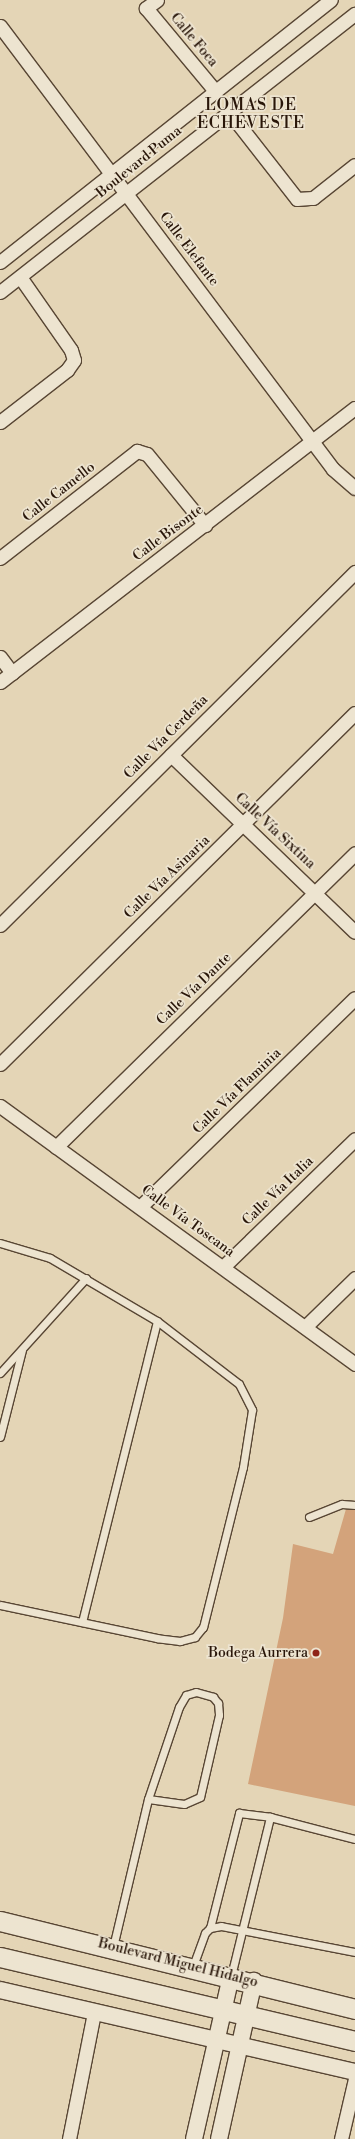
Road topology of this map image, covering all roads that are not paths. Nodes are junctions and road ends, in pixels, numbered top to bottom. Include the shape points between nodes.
1 (331, 0) edge
2 (152, 4) edge
3 (355, 14) edge
4 (0, 26) edge
5 (216, 92) junction
6 (229, 112) junction
7 (355, 165) edge
8 (113, 173) junction
9 (127, 193) junction
10 (2, 257) edge
11 (20, 277) junction
12 (0, 292) edge
13 (355, 408) edge
14 (0, 422) edge
15 (314, 441) junction
16 (355, 488) edge
17 (205, 525) junction
18 (0, 558) edge
19 (355, 572) edge
20 (0, 657) edge
21 (12, 673) junction
22 (0, 682) edge
23 (355, 713) edge
24 (171, 755) junction
25 (244, 824) junction
26 (355, 853) edge
27 (316, 892) junction
28 (0, 925) edge
29 (355, 932) edge
30 (355, 998) edge
31 (0, 1064) edge
32 (0, 1106) edge
33 (355, 1139) edge
34 (56, 1147) junction
35 (141, 1206) junction
36 (0, 1243) edge
37 (224, 1266) junction
38 (86, 1278) junction
39 (355, 1278) edge
40 (157, 1321) junction
41 (305, 1327) junction
42 (23, 1349) junction
43 (355, 1364) edge
44 (0, 1374) edge
45 (0, 1437) edge
46 (355, 1505) edge
47 (309, 1517) dead end
48 (0, 1605) edge
49 (82, 1622) junction
50 (148, 1799) junction
51 (270, 1817) junction
52 (355, 1839) edge
53 (0, 1921) edge
54 (210, 1928) junction
55 (243, 1929) junction
56 (112, 1947) junction
57 (355, 1952) edge
58 (0, 1958) edge
59 (193, 1966) junction
60 (231, 1976) junction
61 (254, 1981) junction
62 (0, 1990) edge
63 (355, 2009) edge
64 (222, 2010) junction
65 (94, 2013) junction
66 (246, 2016) junction
67 (355, 2041) edge
68 (214, 2042) junction
69 (239, 2047) junction
70 (355, 2072) edge
71 (355, 2079) edge
72 (69, 2139) edge
73 (194, 2139) edge
74 (219, 2139) edge
75 (342, 2139) edge

1 - 5 street, Boulevard Puma
2 - 5 street, Calle Foca
3 - 6 street, Boulevard Puma
4 - 8 street, Calle Elefante
5 - 8 street, Boulevard Puma
6 - 7 street via 290,194 304,200 322,192
6 - 9 street, Boulevard Puma
8 - 9 street, Calle Elefante
8 - 10 street, Boulevard Puma
9 - 11 street, Boulevard Puma
9 - 15 street, Calle Elefante
11 - 12 street, Boulevard Puma
11 - 14 street via 71,350 74,360 67,370
13 - 15 street, Calle Bisonte
15 - 16 street, Calle Elefante via 333,469
15 - 17 street, Calle Bisonte
17 - 18 street, Calle Camello via 147,454 137,451
17 - 21 street, Calle Bisonte
19 - 24 street, Calle Vía Cerdeña
20 - 21 street
21 - 22 street, Calle Bisonte
23 - 25 street, Calle Vía Asinaria
24 - 25 street, Calle Vía Sixtina
24 - 28 street, Calle Vía Cerdeña
25 - 27 street, Calle Vía Sixtina
25 - 31 street, Calle Vía Asinaria
26 - 27 street, Calle Vía Dante
27 - 29 street, Calle Vía Sixtina
27 - 34 street, Calle Vía Dante
30 - 35 street, Calle Vía Flaminia
32 - 34 street, Calle Vía Toscana
33 - 37 street, Calle Vía Italia
34 - 35 street, Calle Vía Toscana
35 - 37 street, Calle Vía Toscana
36 - 38 lane via 50,1258
37 - 41 street, Calle Vía Toscana
38 - 40 lane
38 - 42 lane
39 - 41 street
40 - 49 lane
40 - 49 lane via 223,1371 246,1394 252,1420 243,1467 203,1627 195,1637 180,1641 157,1638
41 - 43 street, Calle Vía Toscana
42 - 44 lane
42 - 45 lane
46 - 47 lane via 342,1504
48 - 49 lane
50 - 50 lane via 179,1707 186,1695 196,1692 213,1697 218,1702 219,1715 200,1797 184,1804
50 - 56 lane
51 - 52 lane
51 - 54 lane via 246,1811 235,1817
51 - 55 lane
53 - 56 main road, Boulevard Miguel Hidalgo
54 - 55 lane
54 - 59 lane via 201,1941
55 - 57 lane
55 - 60 lane
56 - 59 main road, Boulevard Miguel Hidalgo
58 - 64 main road
59 - 60 main road, Boulevard Miguel Hidalgo
60 - 61 main road, Boulevard Miguel Hidalgo
60 - 64 street
61 - 63 main road, Boulevard Miguel Hidalgo
61 - 66 street
62 - 65 street
64 - 66 main road
64 - 68 street
65 - 68 street
65 - 72 street
66 - 67 main road
66 - 69 street
68 - 69 street
68 - 73 street
69 - 70 street
69 - 74 street
71 - 75 street

